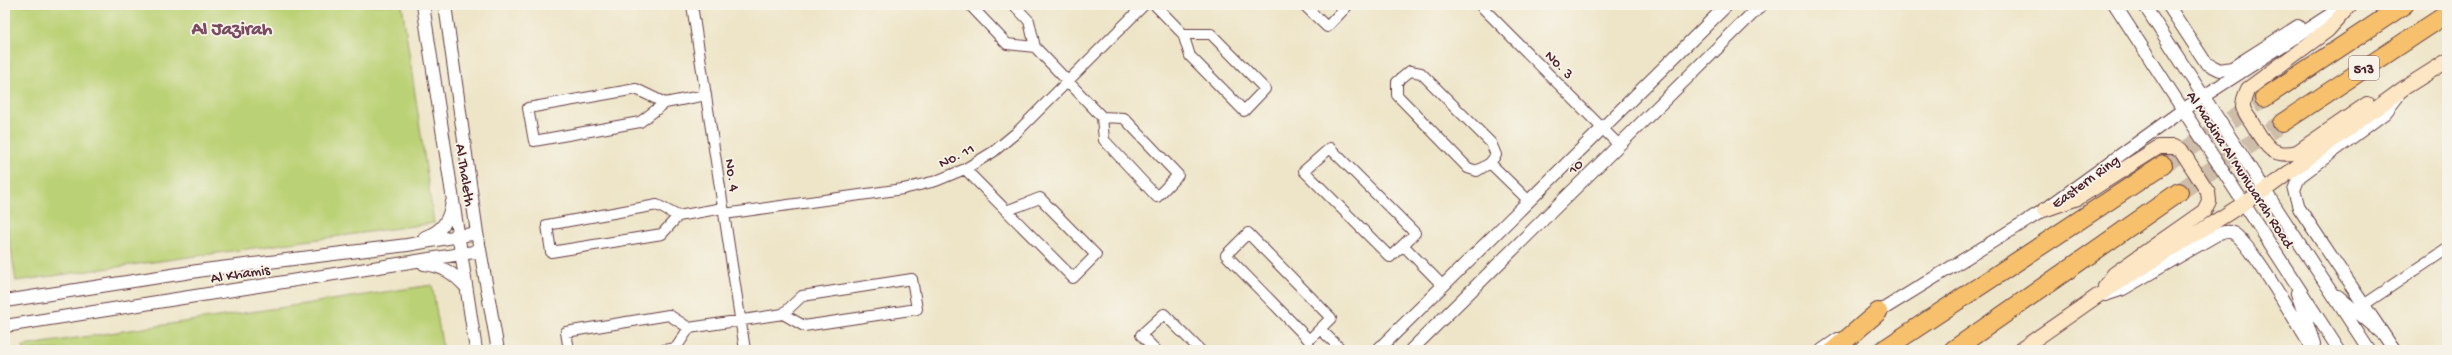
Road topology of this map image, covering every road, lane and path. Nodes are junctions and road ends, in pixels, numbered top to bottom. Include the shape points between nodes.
1 (423, 5) edge
2 (445, 5) edge
3 (692, 5) edge
4 (970, 5) edge
5 (1014, 5) edge
6 (1144, 5) edge
7 (1155, 5) edge
8 (1304, 5) edge
9 (1346, 5) edge
10 (1480, 5) edge
11 (1728, 5) edge
12 (1761, 5) edge
13 (2115, 5) edge
14 (2144, 5) edge
15 (2168, 5) edge
16 (2337, 5) edge
17 (2345, 5) edge
18 (2350, 5) edge
19 (2404, 5) edge
20 (2447, 14) edge
21 (1183, 34) junction
22 (1034, 47) junction
23 (2447, 61) edge
24 (1067, 82) junction
25 (2404, 88) junction
26 (706, 94) junction
27 (2204, 96) junction
28 (2264, 98) tunnel mouth
29 (665, 103) junction
30 (2184, 109) junction
31 (1102, 117) junction
32 (2282, 123) tunnel mouth
33 (1602, 128) junction
34 (1619, 145) junction
35 (1490, 163) junction
36 (2163, 165) tunnel mouth
37 (965, 169) junction
38 (2265, 190) junction
39 (2179, 192) tunnel mouth
40 (453, 195) junction
41 (1529, 201) junction
42 (2244, 204) junction
43 (2044, 210) junction
44 (724, 211) junction
45 (1006, 211) junction
46 (678, 216) junction
47 (478, 233) junction
48 (459, 236) junction
49 (407, 244) junction
50 (1403, 245) junction
51 (2447, 249) edge
52 (480, 251) junction
53 (462, 254) junction
54 (410, 262) junction
55 (2290, 275) junction
56 (1443, 286) junction
57 (466, 287) junction
58 (2329, 289) junction
59 (2096, 297) junction
60 (5, 301) edge
61 (2365, 304) junction
62 (1878, 312) junction
63 (783, 314) junction
64 (740, 320) junction
65 (5, 326) edge
66 (689, 328) junction
67 (1320, 329) junction
68 (2384, 334) junction
69 (476, 350) edge
70 (498, 350) edge
71 (569, 350) edge
72 (664, 350) edge
73 (745, 350) edge
74 (1156, 350) edge
75 (1200, 350) edge
76 (1342, 350) edge
77 (1378, 350) edge
78 (1411, 350) edge
79 (1822, 350) edge
80 (1834, 350) edge
81 (1883, 350) edge
82 (1953, 350) edge
83 (2020, 350) edge
84 (2313, 350) edge
85 (2317, 350) edge
86 (2339, 350) edge
87 (2369, 350) edge
88 (2394, 350) edge

1 - 40 street, Al Thaleth
2 - 47 street, Al Thaleth
3 - 26 street, No. 4
4 - 22 street via 1007,44
5 - 22 street via 1029,21
6 - 24 street, No. 11
7 - 21 street
8 - 9 street via 1326,27
10 - 33 street, No. 3
11 - 33 street, 10
12 - 34 street, 10
13 - 30 street, Al Madina Al Munwarah Road
14 - 27 street, Al Madina Al Munwarah Road
15 - 16 street via 2206,63 2220,70 2232,68 2321,12
17 - 27 street, Eastern Ring
18 - 25 main road via 2328,30 2248,88 2243,99 2243,109 2265,145 2277,153 2286,155 2297,152 2372,100
19 - 28 highway, 513
20 - 32 highway, 513
21 - 21 street via 1211,34 1265,89 1244,111 1190,56
22 - 24 street
23 - 25 main road
24 - 31 street
24 - 37 street, No. 11 via 1016,133 993,152
25 - 38 main road
25 - 61 street via 2385,113 2299,177 2294,190 2299,208
26 - 29 street
26 - 44 street, No. 4
27 - 30 street, Eastern Ring
27 - 38 street, Al Madina Al Munwarah Road
29 - 29 street via 636,89 528,108 534,141 640,122
30 - 42 street, Al Madina Al Munwarah Road
30 - 43 street, Eastern Ring
31 - 31 street via 1124,118 1178,175 1157,197 1104,140
33 - 34 street, No. 3
33 - 41 street, 10
34 - 78 street, 10
35 - 35 street via 1477,171 1468,168 1397,95 1397,82 1410,71 1421,73 1491,143 1496,155
35 - 41 street
36 - 81 highway, Eastern Ring
37 - 44 street, No. 11 via 936,181 903,189
37 - 45 street
38 - 42 main road
38 - 58 street, Al Madina Al Munwarah Road
39 - 82 highway
40 - 48 street, Al Thaleth
40 - 49 street via 445,224 436,233
41 - 56 street, 10
42 - 55 street, Al Madina Al Munwarah Road
42 - 59 main road
43 - 59 main road via 2078,198 2159,147 2174,147 2181,150 2208,192 2209,200 2204,211 2114,274
43 - 62 street, Eastern Ring
44 - 46 street, No. 11
44 - 64 street, No. 4
45 - 45 street via 1073,278 1096,255 1040,198
46 - 46 street via 662,234 551,252 547,225 657,205
47 - 48 street, Al Khamis
47 - 52 street, Al Thaleth
48 - 49 street, Al Khamis
48 - 53 street, Al Thaleth
49 - 60 street, Al Khamis via 204,270
50 - 50 street via 1390,257 1304,171 1330,148 1415,233
50 - 56 street
51 - 61 street
52 - 53 street, Al Khamis
52 - 70 street, Al Thaleth
53 - 54 street, Al Khamis
53 - 57 street, Al Thaleth
54 - 57 street via 442,267 455,274
54 - 65 street, Al Khamis
55 - 85 street
55 - 86 street, Al Madina Al Munwarah Road
56 - 77 street, 10
57 - 69 street, Al Thaleth
58 - 68 street
58 - 87 street, Al Madina Al Munwarah Road
59 - 83 main road
59 - 84 street via 2123,289 2216,235 2233,233 2250,250
61 - 68 street
62 - 79 street, Eastern Ring
62 - 80 highway
63 - 63 street via 804,326 917,309 912,279 802,296
63 - 64 street
64 - 66 street
64 - 73 street, No. 4
66 - 71 street via 669,315 566,332
66 - 72 street via 676,348
67 - 67 street via 1309,340 1226,254 1248,232 1331,318
67 - 76 street
68 - 88 street
74 - 75 street via 1141,335 1164,314

